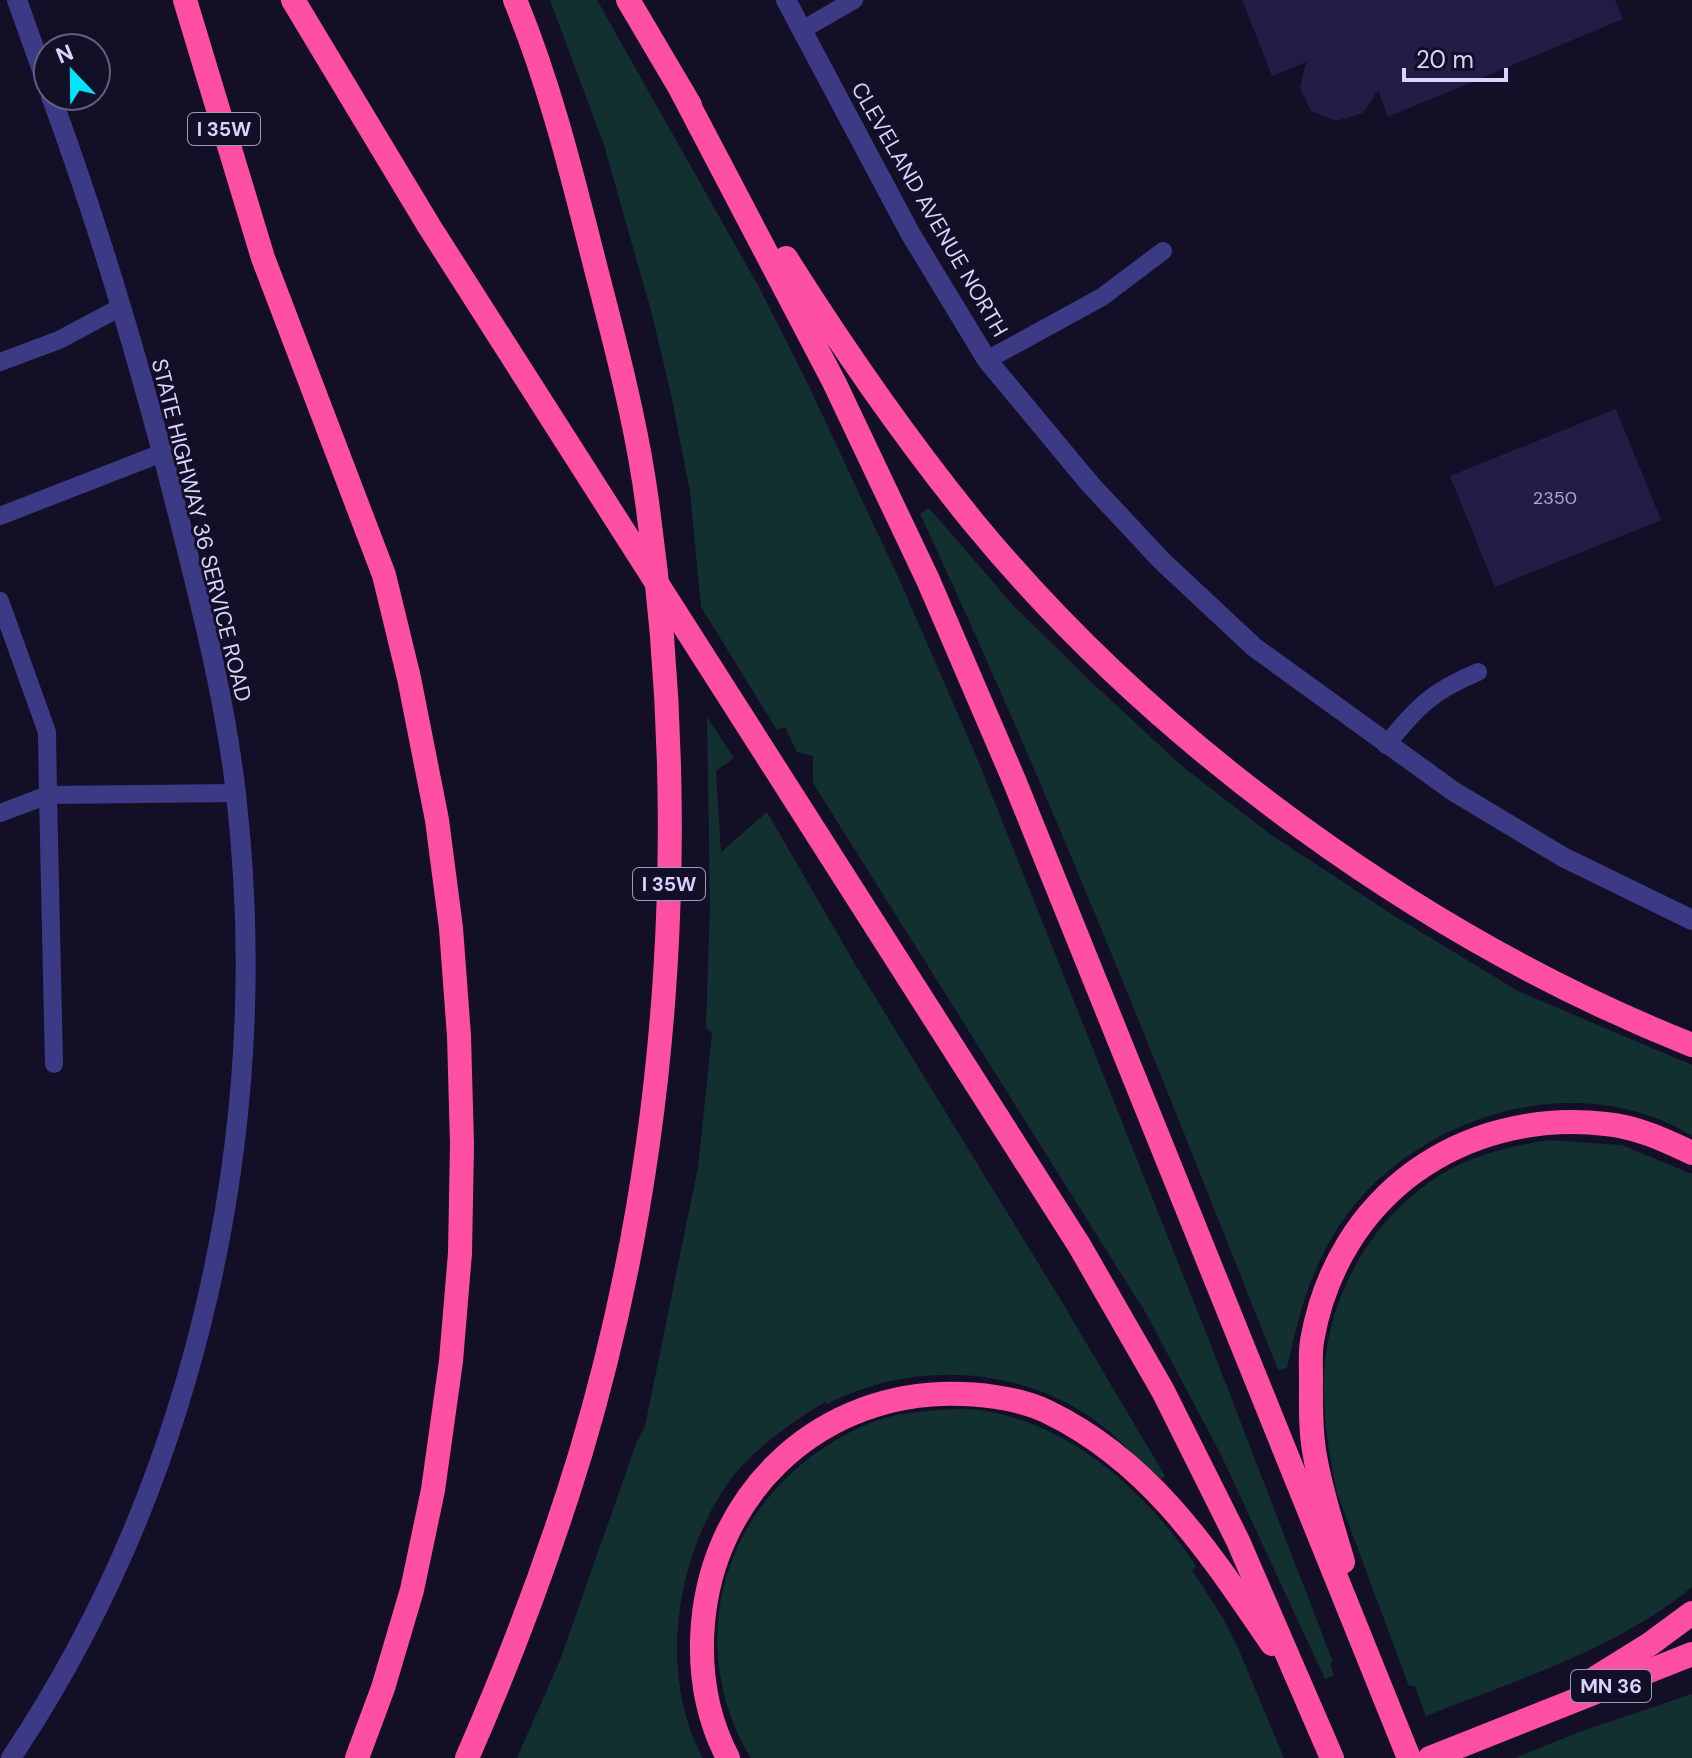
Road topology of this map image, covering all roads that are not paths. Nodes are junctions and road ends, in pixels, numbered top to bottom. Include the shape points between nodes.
1 (17, 0) edge
2 (185, 0) edge
3 (293, 0) edge
4 (515, 0) edge
5 (628, 0) edge
6 (786, 0) edge
7 (854, 0) edge
8 (802, 30) junction
9 (32, 42) edge
10 (682, 92) junction
11 (56, 112) edge
12 (1163, 251) dead end
13 (121, 307) junction
14 (987, 360) junction
15 (0, 362) edge
16 (162, 453) junction
17 (0, 516) edge
18 (0, 601) edge
19 (1478, 672) dead end
20 (1386, 745) junction
21 (236, 793) junction
22 (48, 795) junction
23 (0, 813) edge
24 (1692, 920) edge
25 (1692, 1045) edge
26 (54, 1064) dead end
27 (1692, 1153) edge
28 (1692, 1613) edge
29 (1692, 1654) edge
30 (1376, 1679) junction
31 (1306, 1694) junction
32 (1529, 1718) junction
33 (11, 1758) edge
34 (357, 1758) edge
35 (467, 1758) edge
36 (728, 1758) edge
37 (1332, 1758) edge
38 (1409, 1758) edge
39 (1430, 1758) edge

1 - 9 street
2 - 34 highway, I 35W via 263,258 384,575 434,806 451,928 462,1144 460,1253 449,1375 412,1590
3 - 31 highway via 631,546 1079,1245 1163,1391
4 - 35 highway, I 35W via 570,165 644,477 666,687 670,867 653,1102 612,1334 546,1560
5 - 10 highway
6 - 8 street, CLEVELAND AVENUE NORTH
7 - 8 lane
8 - 14 street, CLEVELAND AVENUE NORTH via 910,233
10 - 25 highway via 895,422 1055,611 1160,713 1340,855 1451,925 1566,989
10 - 30 highway via 834,382 928,580 1014,780
11 - 13 street, STATE HIGHWAY 36 SERVICE ROAD
12 - 14 lane via 1102,297
13 - 15 lane via 59,340
13 - 16 street, STATE HIGHWAY 36 SERVICE ROAD
14 - 20 street, CLEVELAND AVENUE NORTH via 1162,561 1254,647
16 - 17 lane
16 - 21 street, STATE HIGHWAY 36 SERVICE ROAD via 210,646
18 - 22 lane via 47,732
19 - 20 lane via 1451,683 1415,709
20 - 24 street, CLEVELAND AVENUE NORTH via 1563,857
21 - 22 lane
21 - 33 street, STATE HIGHWAY 36 SERVICE ROAD via 245,1018 237,1131 200,1326 133,1529 86,1631
22 - 23 lane
22 - 26 lane
27 - 30 highway via 1653,1135 1596,1123 1521,1127 1475,1139 1437,1157 1398,1185 1364,1218 1336,1262 1311,1343 1315,1456
28 - 32 highway
29 - 32 highway, MN 36
30 - 38 highway
31 - 36 highway via 1183,1519 1096,1439 1045,1411 1009,1400 960,1393 913,1395 828,1425 788,1452 756,1485 727,1532 705,1596 701,1645 705,1695
31 - 37 highway
32 - 39 highway, MN 36

